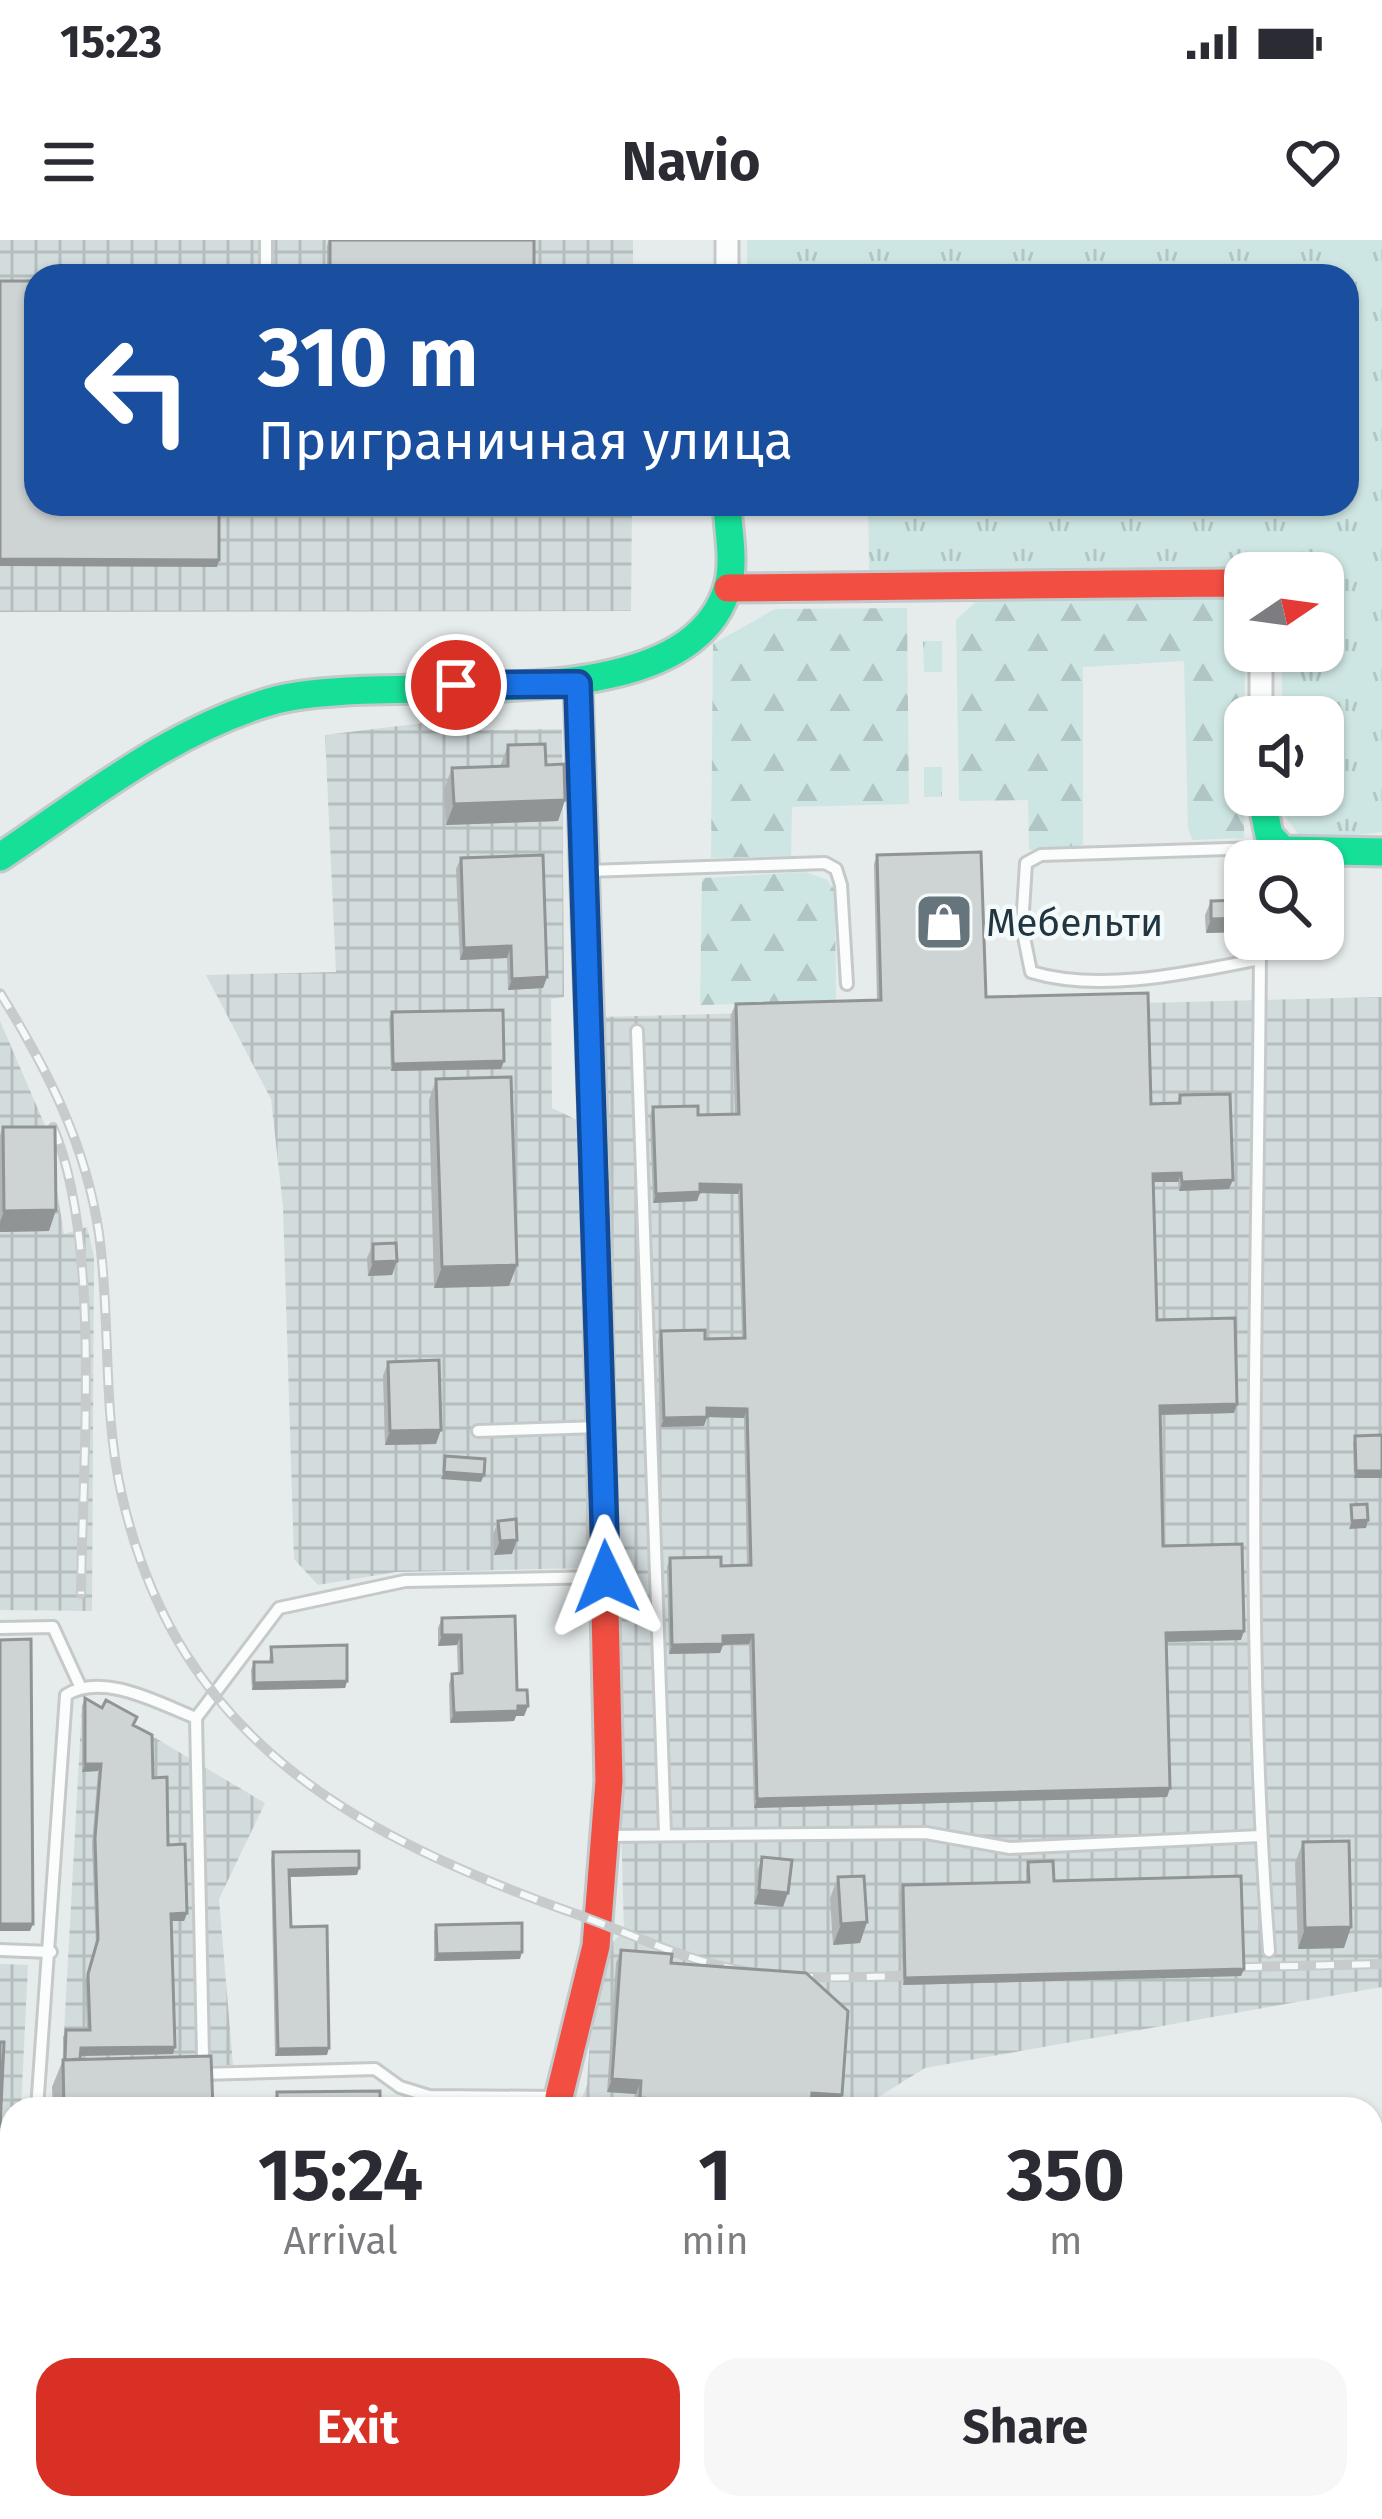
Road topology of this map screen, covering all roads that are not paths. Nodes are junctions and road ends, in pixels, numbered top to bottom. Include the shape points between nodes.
1 (727, 516) edge
2 (1224, 583) edge
3 (728, 588) junction
4 (578, 684) junction
5 (1224, 849) edge
6 (1344, 851) edge
7 (1382, 852) edge
8 (0, 857) edge
9 (585, 872) junction
10 (1255, 960) edge
11 (1260, 960) edge
12 (847, 984) dead end
13 (637, 1031) dead end
14 (602, 1427) junction
15 (478, 1431) dead end
16 (606, 1577) junction
17 (0, 1628) edge
18 (80, 1686) junction
19 (196, 1718) junction
20 (665, 1833) junction
21 (604, 1836) junction
22 (1260, 1836) junction
23 (0, 1950) edge
24 (1269, 1951) dead end
25 (51, 1952) junction
26 (203, 2056) edge
27 (176, 2075) edge
28 (40, 2078) junction
29 (63, 2078) edge
30 (38, 2097) edge
31 (447, 2097) edge
32 (560, 2097) edge

1 - 3 street
2 - 3 street
3 - 4 street via 699,637
4 - 8 street via 374,686 255,706 205,728
4 - 9 street
5 - 10 lane via 1041,855 1026,863 1022,927 1030,972 1055,980 1184,974
6 - 7 street
9 - 12 lane via 825,863 841,885
9 - 14 street
11 - 22 lane
13 - 20 lane
14 - 15 lane
14 - 16 street
16 - 19 lane via 436,1578 279,1608
16 - 21 street
17 - 18 lane via 53,1628
18 - 19 lane
18 - 25 lane via 66,1695 61,1729
19 - 26 lane
20 - 21 lane
20 - 22 lane via 926,1833 1010,1848
21 - 32 street via 578,2035
22 - 24 lane
23 - 25 lane
25 - 28 lane
27 - 31 lane via 375,2069 400,2087
28 - 29 lane
28 - 30 lane

